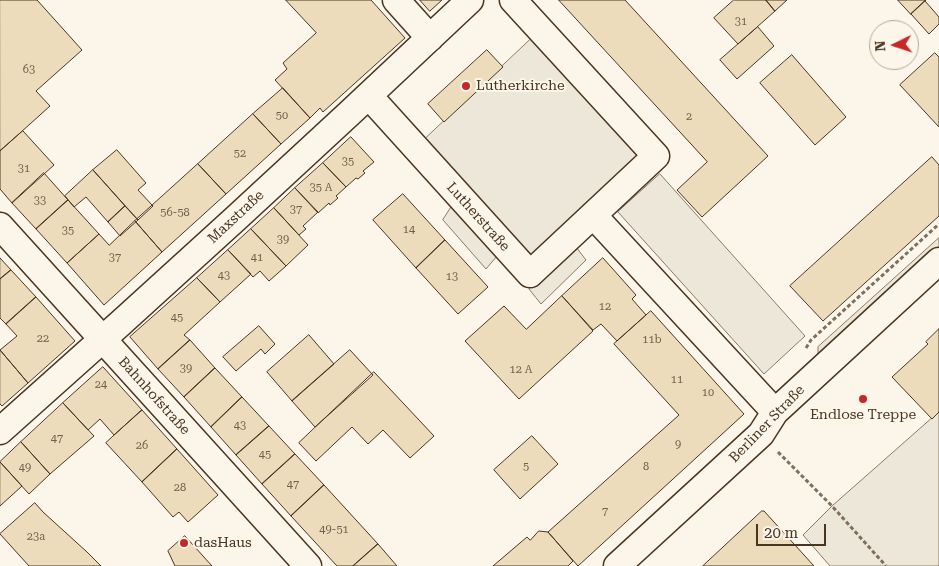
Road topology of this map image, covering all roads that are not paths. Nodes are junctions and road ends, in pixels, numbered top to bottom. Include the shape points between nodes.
1 (396, 0) edge
2 (470, 0) edge
3 (513, 0) edge
4 (430, 38) junction
5 (369, 96) junction
6 (593, 215) junction
7 (0, 226) edge
8 (939, 262) edge
9 (103, 340) junction
10 (775, 412) junction
11 (0, 431) edge
12 (308, 566) edge
13 (617, 566) edge

1 - 4 street
2 - 4 street, Maxstraße
3 - 6 street, Lutherstraße via 656,156
4 - 5 street, Maxstraße
5 - 6 street, Lutherstraße via 530,274
5 - 9 street, Maxstraße
6 - 10 street
7 - 9 street, Bahnhofstraße
8 - 10 street, Berliner Straße
9 - 11 street, Maxstraße
9 - 12 street, Bahnhofstraße
10 - 13 street, Berliner Straße via 761,434

